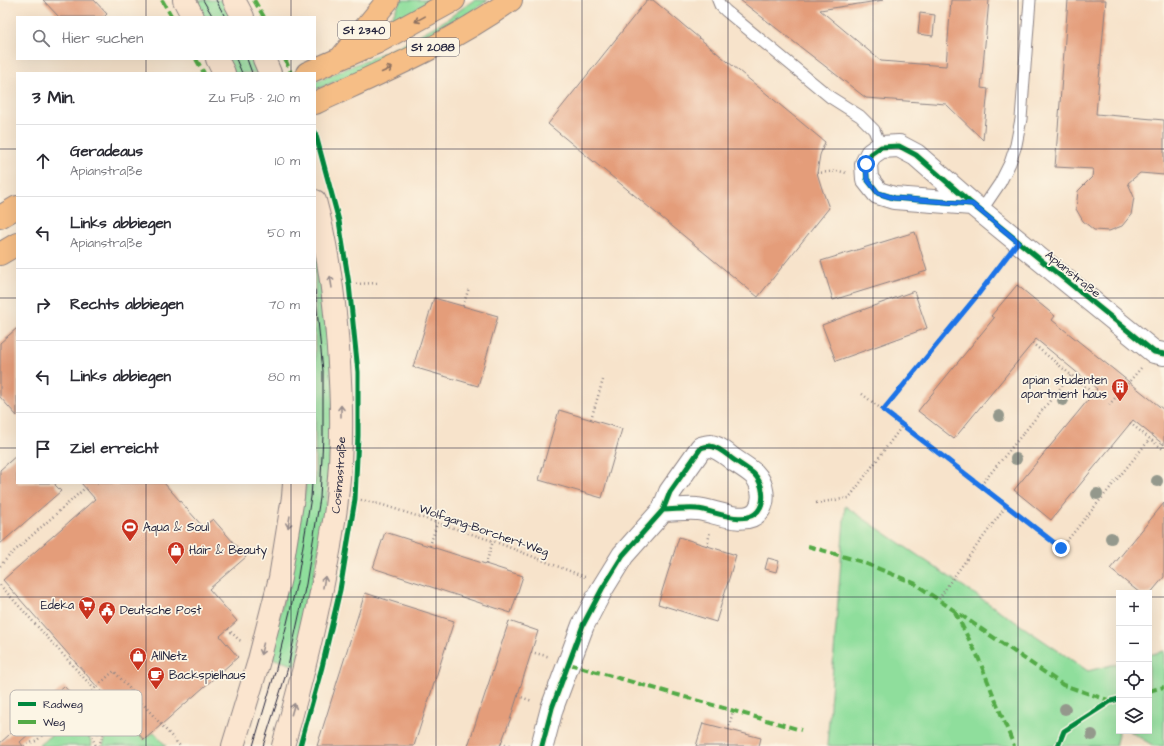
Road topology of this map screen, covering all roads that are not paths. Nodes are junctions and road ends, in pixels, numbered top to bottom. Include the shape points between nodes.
1 (184, 0) edge
2 (234, 0) edge
3 (388, 0) edge
4 (454, 0) edge
5 (511, 0) edge
6 (718, 0) edge
7 (1030, 0) edge
8 (192, 16) edge
9 (242, 16) edge
10 (217, 60) edge
11 (338, 60) junction
12 (223, 72) edge
13 (309, 72) edge
14 (316, 103) edge
15 (881, 147) junction
16 (316, 205) edge
17 (16, 208) edge
18 (976, 208) junction
19 (0, 217) edge
20 (16, 245) edge
21 (0, 254) edge
22 (1164, 354) edge
23 (294, 484) edge
24 (663, 510) dead end
25 (233, 746) edge
26 (282, 746) edge
27 (542, 746) edge

1 - 8 main road
2 - 9 main road
3 - 11 highway, St 2340
4 -> 11 highway, St 2088 via 383,39
14 -> 5 highway, St 2088 via 459,34
6 - 15 lane via 726,11 750,31 830,96 860,116 874,130
7 - 18 lane via 1021,119 1016,145 1000,183
10 - 12 main road
11 - 13 highway, St 2088
15 - 18 street, Apianstraße via 898,146 916,155
15 - 18 street via 871,154 866,164 867,179 878,193 894,198
26 -> 16 main road, Cosimastraße via 323,587 337,498 341,435 340,372 332,288
17 - 19 highway
18 - 22 street, Apianstraße via 1154,352
20 - 21 highway
23 -> 25 main road via 280,578
24 - 27 street via 623,555 583,625 552,708

